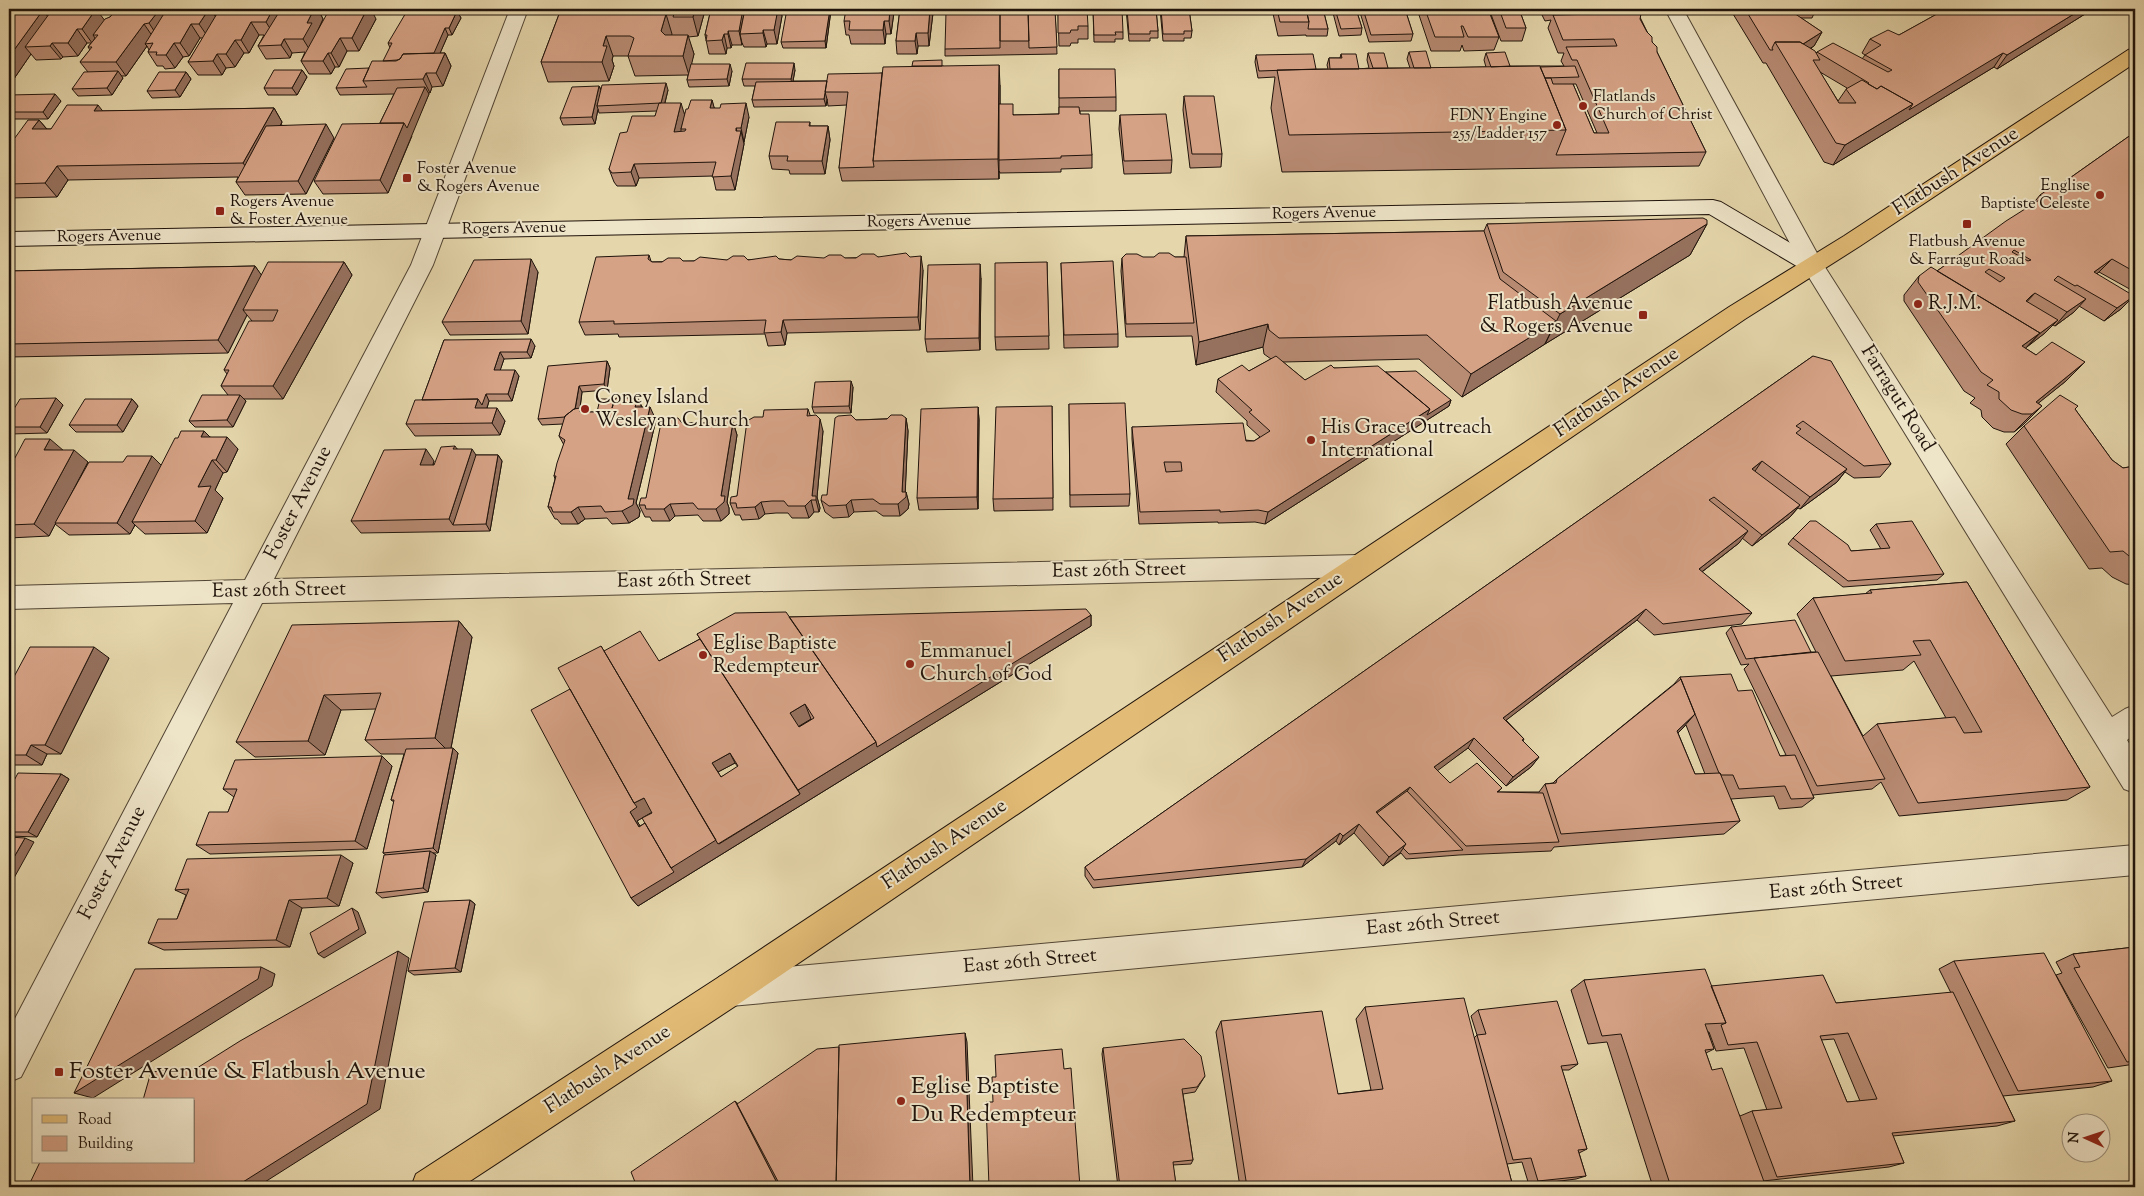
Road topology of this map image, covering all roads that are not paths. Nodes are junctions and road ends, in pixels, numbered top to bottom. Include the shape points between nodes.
1 (519, 9) edge
2 (1674, 9) edge
3 (2135, 54) edge
4 (434, 231) junction
5 (9, 239) edge
6 (1813, 266) junction
7 (1359, 566) junction
8 (253, 591) junction
9 (9, 597) edge
10 (2135, 718) edge
11 (2108, 737) junction
12 (2135, 779) edge
13 (2135, 860) edge
14 (731, 989) junction
15 (9, 1065) edge
16 (429, 1187) edge

1 - 4 street, Foster Avenue
2 - 6 street, Farragut Road
3 - 6 main road, Flatbush Avenue
4 - 5 street, Rogers Avenue
4 - 6 street, Rogers Avenue via 1713,207
4 - 8 street, Foster Avenue via 422,265
6 - 7 main road, Flatbush Avenue via 1737,313
6 - 11 street, Farragut Road
7 - 8 street, East 26th Street
7 - 14 main road, Flatbush Avenue
8 - 9 street, East 26th Street
8 - 15 street, Foster Avenue
10 - 11 street
11 - 12 street, Farragut Road
13 - 14 street, East 26th Street
14 - 16 main road, Flatbush Avenue

